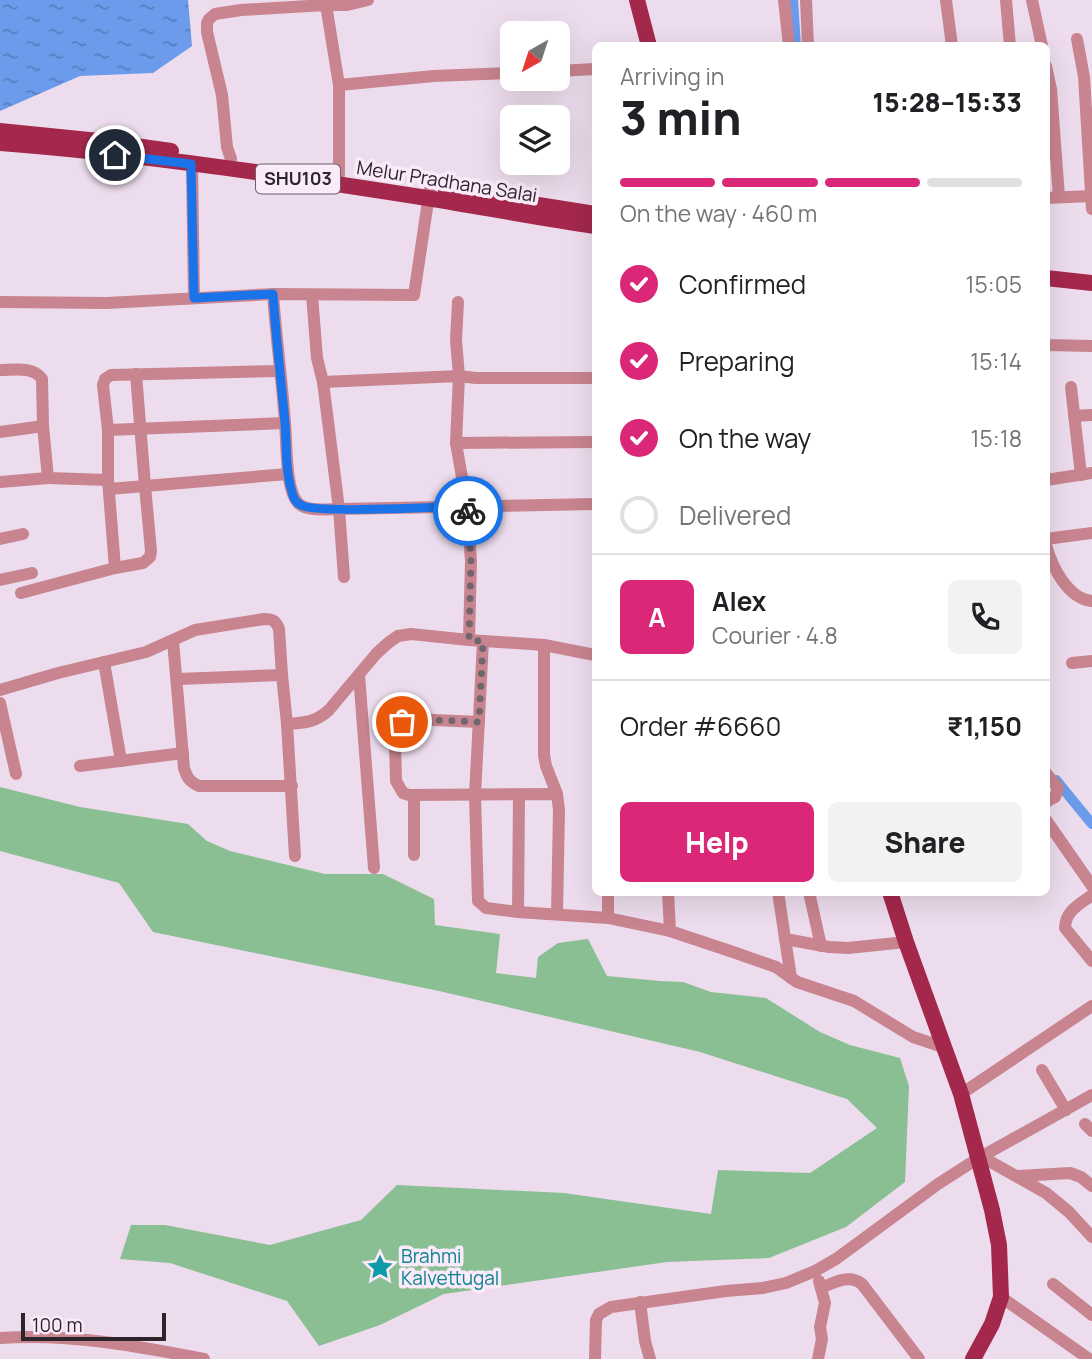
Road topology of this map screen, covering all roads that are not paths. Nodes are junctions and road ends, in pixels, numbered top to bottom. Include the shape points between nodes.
1 (368, 0) edge
2 (637, 0) edge
3 (784, 0) edge
4 (806, 0) edge
5 (946, 0) edge
6 (1006, 0) edge
7 (1032, 0) edge
8 (292, 3) edge
9 (326, 5) junction
10 (1077, 38) dead end
11 (648, 42) edge
12 (789, 42) edge
13 (808, 42) edge
14 (951, 42) edge
15 (1010, 42) edge
16 (1041, 42) edge
17 (592, 69) edge
18 (570, 70) edge
19 (500, 74) edge
20 (1050, 84) edge
21 (339, 85) junction
22 (0, 131) edge
23 (0, 143) edge
24 (231, 159) junction
25 (191, 164) junction
26 (339, 174) junction
27 (429, 193) junction
28 (1091, 196) edge
29 (1053, 198) edge
30 (1092, 209) edge
31 (592, 214) edge
32 (592, 225) edge
33 (1050, 268) edge
34 (1092, 272) edge
35 (1050, 278) edge
36 (1092, 283) edge
37 (273, 294) junction
38 (312, 295) junction
39 (194, 298) junction
40 (0, 302) edge
41 (458, 302) dead end
42 (1050, 345) edge
43 (1092, 346) edge
44 (0, 370) edge
45 (279, 371) junction
46 (136, 374) junction
47 (459, 376) junction
48 (592, 378) edge
49 (323, 382) junction
50 (1071, 387) dead end
51 (1092, 415) edge
52 (1074, 416) junction
53 (285, 424) junction
54 (43, 426) junction
55 (141, 428) junction
56 (108, 430) junction
57 (0, 432) edge
58 (592, 442) edge
59 (456, 443) junction
60 (288, 474) junction
61 (1087, 474) edge
62 (48, 478) junction
63 (1050, 479) edge
64 (0, 482) edge
65 (108, 484) junction
66 (145, 486) junction
67 (592, 504) edge
68 (467, 506) junction
69 (339, 509) junction
70 (1092, 533) edge
71 (23, 534) dead end
72 (1050, 538) edge
73 (0, 539) edge
74 (1050, 555) edge
75 (116, 568) junction
76 (32, 573) dead end
77 (344, 577) dead end
78 (0, 580) edge
79 (21, 593) dead end
80 (1092, 601) edge
81 (469, 640) junction
82 (173, 641) junction
83 (483, 641) junction
84 (544, 645) junction
85 (592, 654) edge
86 (1092, 661) edge
87 (104, 662) junction
88 (1072, 663) dead end
89 (282, 675) junction
90 (359, 675) junction
91 (178, 679) junction
92 (0, 690) edge
93 (0, 703) edge
94 (479, 722) junction
95 (287, 724) junction
96 (183, 753) junction
97 (121, 761) junction
98 (80, 766) dead end
99 (16, 774) dead end
100 (1050, 777) edge
101 (292, 786) junction
102 (519, 794) junction
103 (557, 794) junction
104 (414, 795) junction
105 (475, 795) junction
106 (1050, 800) edge
107 (1050, 826) edge
108 (414, 855) dead end
109 (295, 856) dead end
110 (374, 867) dead end
111 (1092, 886) edge
112 (1092, 895) edge
113 (608, 896) edge
114 (668, 896) edge
115 (779, 896) edge
116 (810, 896) edge
117 (891, 896) edge
118 (518, 912) junction
119 (557, 914) junction
120 (608, 918) junction
121 (670, 932) junction
122 (785, 939) junction
123 (906, 942) junction
124 (821, 946) junction
125 (1092, 961) edge
126 (791, 978) junction
127 (1092, 1006) edge
128 (943, 1047) junction
129 (1042, 1070) dead end
130 (961, 1094) junction
131 (1092, 1095) edge
132 (1066, 1110) junction
133 (980, 1158) junction
134 (1018, 1176) junction
135 (1092, 1186) edge
136 (1092, 1237) edge
137 (815, 1271) junction
138 (1053, 1284) dead end
139 (821, 1288) junction
140 (1002, 1297) junction
141 (640, 1302) junction
142 (1092, 1315) edge
143 (0, 1338) edge
144 (1081, 1357) edge
145 (204, 1359) edge
146 (595, 1359) edge
147 (650, 1359) edge
148 (818, 1359) edge
149 (919, 1359) edge
150 (973, 1359) edge

1 - 9 street
2 - 11 main road
3 - 12 street
4 - 13 street
5 - 14 street
6 - 15 street
7 - 16 street
8 - 9 street
8 - 24 street via 215,14 207,23
9 - 21 street
10 - 28 street via 1084,77
17 - 18 street
19 - 21 street
20 - 29 street
21 - 26 street
22 - 24 main road, Melur Pradhana Salai / SHU103
23 - 25 main road, Melur Pradhana Salai / SHU103
24 - 26 main road, Melur Pradhana Salai / SHU103
25 - 27 main road, Melur Pradhana Salai / SHU103
25 - 39 street
26 - 27 main road, Melur Pradhana Salai / SHU103
27 - 31 main road, Melur Pradhana Salai / SHU103
27 - 32 main road, Melur Pradhana Salai / SHU103
27 - 38 street via 414,295
28 - 29 street
28 - 30 street
33 - 34 main road
35 - 36 main road
37 - 38 street
37 - 39 street
37 - 45 street
38 - 49 street
39 - 40 street
41 - 47 street
42 - 43 street
44 - 54 street via 39,374
45 - 46 street
45 - 53 street
46 - 55 street
46 - 56 street via 104,379
47 - 48 street
47 - 49 street
47 - 59 street
49 - 69 street
50 - 52 street
51 - 52 street
52 - 61 street
53 - 55 street
53 - 60 street
54 - 57 street
54 - 62 street
55 - 56 street
55 - 66 street
56 - 65 street
58 - 59 street
59 - 68 street
60 - 66 street
60 - 69 street via 300,505
61 - 63 street
62 - 64 street
62 - 65 street
65 - 66 street
65 - 75 street
66 - 75 street via 150,557 143,563
67 - 68 street
68 - 69 street
68 - 81 street
69 - 77 street
70 - 72 street
71 - 73 street
74 - 80 street via 1075,595
75 - 79 street
76 - 78 street
81 - 83 street
81 - 90 street via 398,636
82 - 87 street
82 - 89 street via 208,627 272,619 279,629
82 - 91 street
83 - 84 street
83 - 94 street
84 - 85 street
84 - 103 street via 544,755
86 - 88 street
87 - 92 street
87 - 97 street
89 - 91 street
89 - 95 street
90 - 95 street via 320,718
90 - 110 street
91 - 96 street
93 - 99 street
94 - 104 street via 402,722 395,742 396,781 403,793
94 - 105 street
95 - 101 street
96 - 97 street
96 - 101 street via 187,778 199,786
97 - 98 street
100 - 106 street via 1058,788
101 - 109 street
102 - 103 street
102 - 105 street
102 - 118 street
103 - 119 street
104 - 105 street
104 - 108 street
105 - 118 street via 478,901 486,908
107 - 111 street
112 - 125 street via 1068,915 1065,928
113 - 120 street
114 - 121 street
115 - 122 street
116 - 124 street
117 - 123 main road
118 - 119 street
119 - 120 street
120 - 121 street
121 - 126 street via 776,967
122 - 124 street
122 - 126 street
123 - 124 street
123 - 128 main road
126 - 128 street via 854,1001 913,1037
127 - 130 street
128 - 130 main road
129 - 132 street
130 - 133 main road
131 - 132 street
132 - 133 street
133 - 134 street
133 - 137 street
133 - 140 main road via 999,1245
134 - 135 street via 1070,1173
134 - 136 street via 1046,1193
137 - 139 street
137 - 141 street via 763,1288
138 - 142 street
139 - 148 street via 825,1303
139 - 149 street via 846,1279 862,1283
140 - 144 street
140 - 150 main road
141 - 146 street via 599,1314
141 - 147 street
143 - 145 street via 79,1339

